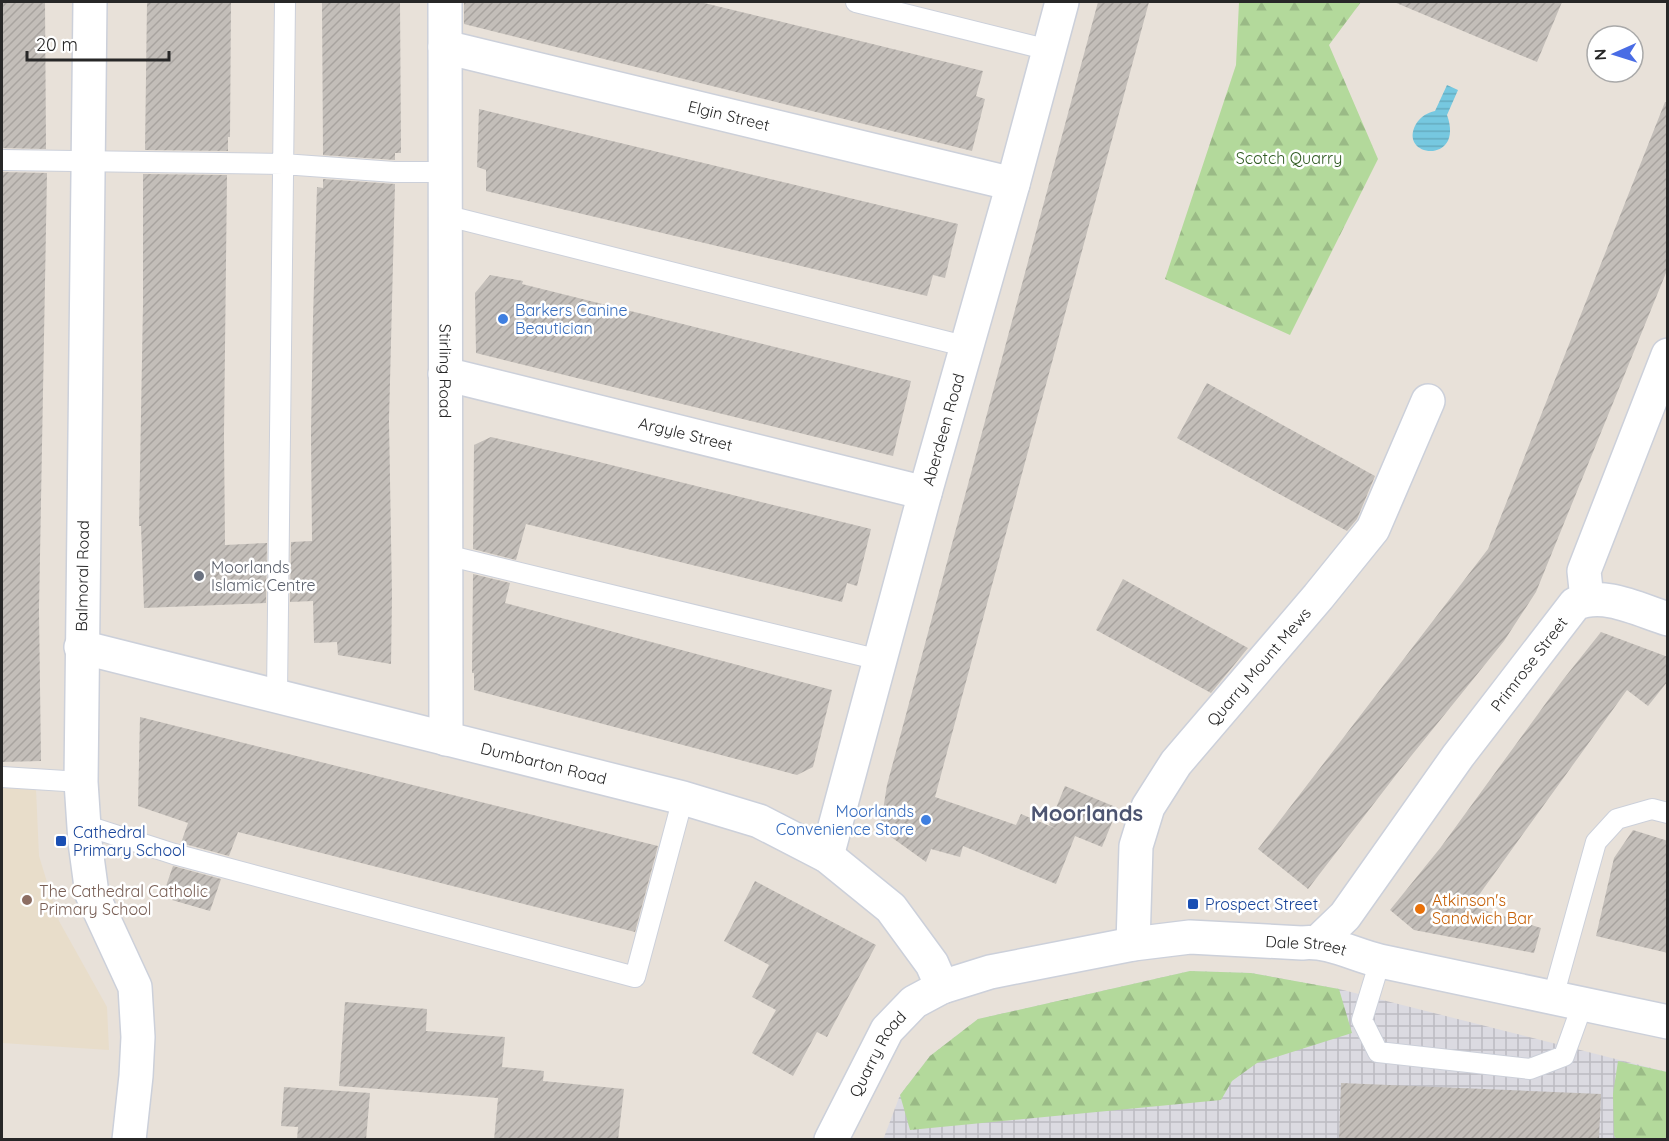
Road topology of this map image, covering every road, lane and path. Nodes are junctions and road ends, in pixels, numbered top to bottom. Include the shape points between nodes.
1 (90, 2) edge
2 (285, 2) edge
3 (445, 2) edge
4 (856, 2) edge
5 (1062, 2) edge
6 (445, 47) junction
7 (1049, 50) junction
8 (2, 160) edge
9 (88, 162) junction
10 (282, 165) junction
11 (444, 172) junction
12 (1013, 184) junction
13 (444, 215) junction
14 (968, 348) junction
15 (1668, 355) edge
16 (446, 374) junction
17 (1659, 400) edge
18 (1428, 401) dead end
19 (925, 493) junction
20 (446, 555) junction
21 (1587, 599) junction
22 (1668, 619) edge
23 (81, 647) junction
24 (880, 660) junction
25 (277, 695) junction
26 (446, 739) junction
27 (2, 777) edge
28 (81, 783) junction
29 (683, 798) junction
30 (1668, 813) edge
31 (84, 825) junction
32 (827, 856) junction
33 (1319, 941) junction
34 (1133, 944) junction
35 (1380, 961) junction
36 (942, 987) junction
37 (1568, 1000) junction
38 (1668, 1022) edge
39 (129, 1140) edge
40 (831, 1140) edge

1 - 9 street, Balmoral Road
2 - 10 lane
3 - 6 street, Stirling Road
4 - 7 lane
5 - 7 street, Aberdeen Road
6 - 11 street, Stirling Road
6 - 12 street, Elgin Street
7 - 12 street, Aberdeen Road
8 - 9 lane
9 - 10 lane
9 - 23 street, Balmoral Road
10 - 11 lane
10 - 25 lane
11 - 13 street, Stirling Road
12 - 14 street, Aberdeen Road
13 - 14 lane
13 - 16 street, Stirling Road
14 - 19 street, Aberdeen Road
15 - 17 street
16 - 19 street, Argyle Street
16 - 20 street, Stirling Road
17 - 21 street via 1584,571
18 - 34 street, Quarry Mount Mews via 1373,529 1176,763 1148,807 1136,846
19 - 24 street, Aberdeen Road
20 - 24 lane
20 - 26 street, Stirling Road
21 - 22 street via 1606,600
21 - 33 street, Primrose Street via 1575,604 1565,616 1458,756 1344,916
23 - 25 street, Dumbarton Road
23 - 28 street, Balmoral Road
24 - 32 street, Aberdeen Road
25 - 26 street, Dumbarton Road
26 - 29 street, Dumbarton Road
27 - 28 lane
28 - 31 street, Balmoral Road
29 - 31 lane via 635,976 174,854
29 - 32 street, Dumbarton Road via 759,821
30 - 37 lane via 1652,809 1617,819 1596,842
31 - 39 street, Balmoral Road via 92,894 135,987 138,1037
32 - 36 street, Dumbarton Road via 891,908 932,964
33 - 34 street, Dale Street via 1190,937
33 - 35 street, Dale Street
34 - 36 street, Dale Street via 990,972
35 - 37 street, Dale Street
35 - 37 lane via 1362,1020 1378,1052 1530,1069 1564,1056
36 - 40 street, Quarry Road via 914,1002 887,1030
37 - 38 street, Dale Street

